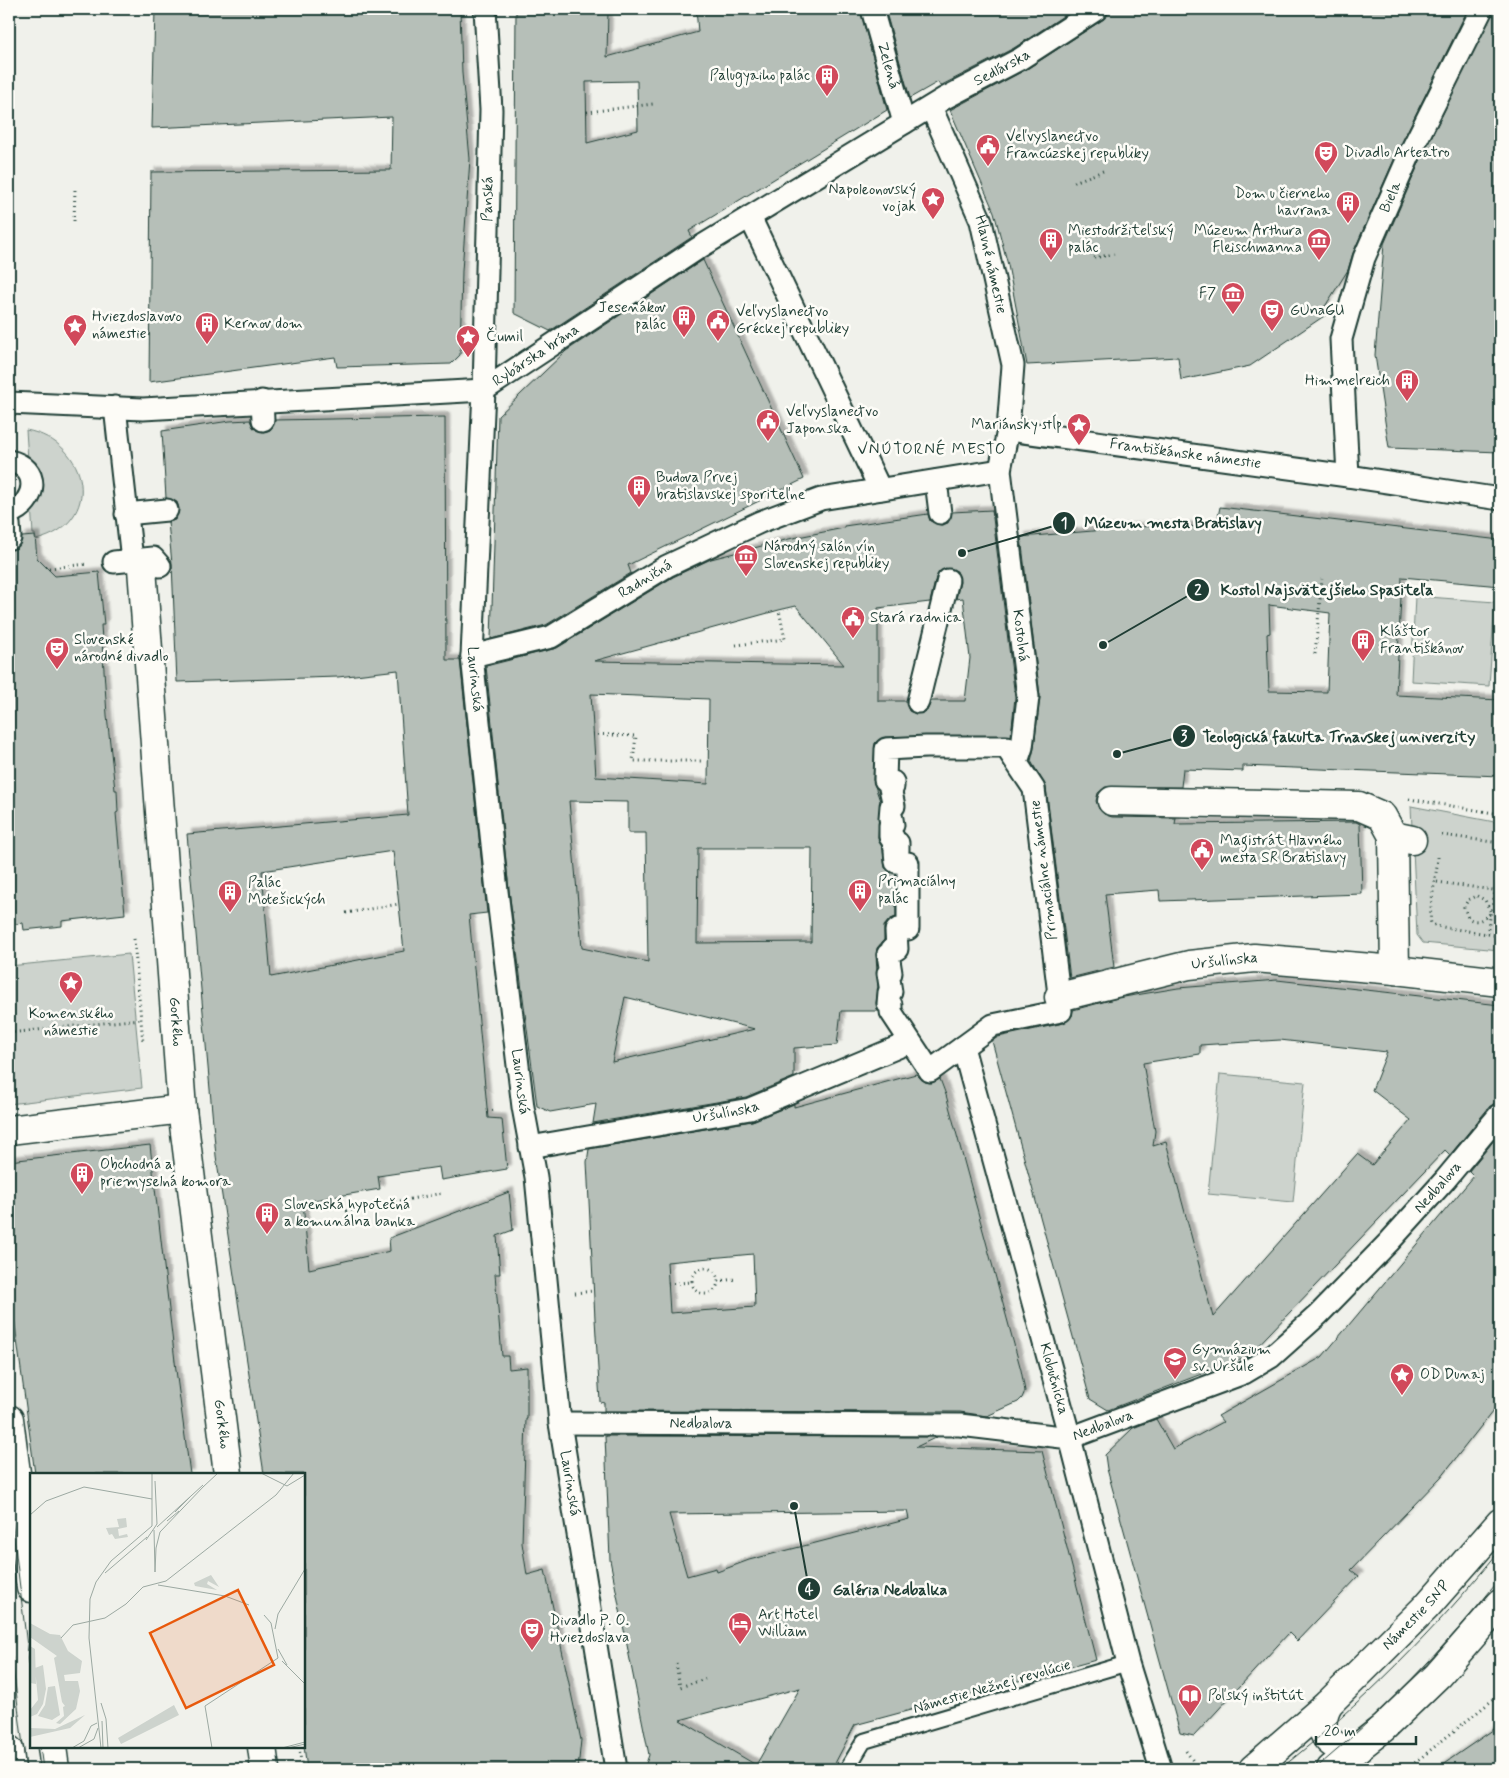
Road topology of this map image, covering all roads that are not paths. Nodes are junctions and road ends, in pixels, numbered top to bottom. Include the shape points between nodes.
1 (485, 9) edge
2 (872, 9) edge
3 (1098, 9) edge
4 (1482, 9) edge
5 (930, 106) junction
6 (904, 123) junction
7 (750, 217) junction
8 (484, 390) junction
9 (9, 403) edge
10 (115, 407) junction
11 (1016, 431) junction
12 (9, 461) edge
13 (1000, 470) junction
14 (1348, 476) junction
15 (936, 481) junction
16 (880, 490) junction
17 (1500, 499) edge
18 (1006, 509) joint
19 (167, 510) dead end
20 (9, 513) edge
21 (940, 513) dead end
22 (126, 514) junction
23 (138, 563) joint
24 (948, 580) dead end
25 (472, 656) junction
26 (918, 702) dead end
27 (1017, 762) junction
28 (1112, 802) dead end
29 (1395, 970) junction
30 (1500, 982) edge
31 (1059, 997) junction
32 (910, 1042) junction
33 (963, 1047) junction
34 (182, 1109) junction
35 (1500, 1114) edge
36 (9, 1130) edge
37 (530, 1147) junction
38 (9, 1419) edge
39 (560, 1423) junction
40 (1070, 1438) junction
41 (228, 1473) edge
42 (1500, 1523) edge
43 (30, 1580) edge
44 (1500, 1604) edge
45 (1128, 1663) junction
46 (1328, 1704) junction
47 (1358, 1747) junction
48 (52, 1748) edge
49 (262, 1748) edge
50 (9, 1750) edge
51 (11, 1769) edge
52 (55, 1769) edge
53 (265, 1769) edge
54 (616, 1769) edge
55 (847, 1769) edge
56 (1161, 1769) edge
57 (1253, 1769) edge
58 (1324, 1769) edge
59 (1331, 1769) edge

1 - 8 street, Panská via 490,110
2 - 6 street, Zelená
3 - 5 street, Sedlárska via 1020,59
4 - 14 street, Biela via 1412,149 1364,258 1341,339
5 - 6 street, Sedlárska
5 - 11 street, Hlavné námestie via 981,221 1013,365
6 - 7 street
7 - 8 street, Rybárska brána
7 - 16 street
8 - 10 street, Rybárska brána via 262,410
8 - 25 street, Laurinská
9 - 10 street
10 - 22 street
11 - 13 street, Hlavné námestie
11 - 14 street, Františkánske námestie
12 - 20 street via 25,469 32,479 28,502
13 - 15 street
13 - 18 street, Hlavné námestie
14 - 17 street, Františkánske námestie
15 - 16 street
15 - 21 street
16 - 25 street, Radničná via 821,499 760,522 667,566 551,637
18 - 27 street, Kostolná via 1028,697
19 - 22 street
22 - 23 street
23 - 34 street, Gorkého
24 - 26 street
25 - 37 street, Laurinská via 522,1107
27 - 31 street, Primaciálne námestie via 1034,789
27 - 32 street, Primaciálne námestie via 1006,747 886,749 885,780 893,782 890,788 894,806 891,806 893,825 890,825 890,837 893,843 898,843 896,862 908,864 908,929 896,931 897,949 888,954 891,992 888,1004
28 - 29 street via 1359,806 1382,816 1402,838
29 - 30 street, Uršulínska
29 - 31 street, Uršulínska via 1274,958 1235,959 1189,965
31 - 33 street, Primaciálne námestie via 1061,1011 993,1026
32 - 33 street, Primaciálne námestie via 930,1071
32 - 37 street, Uršulínska via 750,1109
33 - 40 street, Klobučnícka
34 - 36 street
34 - 41 street, Gorkého
35 - 40 street, Nedbalova via 1389,1242 1318,1315 1271,1357 1244,1373
37 - 39 street, Laurinská via 536,1177
38 - 43 street
39 - 40 street, Nedbalova via 960,1425
39 - 54 street, Laurinská
40 - 45 street, Klobučnícka
42 - 46 street, Námestie SNP via 1426,1607
44 - 47 street via 1438,1675
45 - 55 lane, Námestie Nežnej revolúcie via 864,1741
45 - 56 street, Klobučnícka
46 - 47 street via 1322,1718 1323,1732 1330,1742 1347,1751
46 - 57 street, Námestie SNP
47 - 58 lane
47 - 59 street
48 - 52 street
49 - 53 street
50 - 51 street

